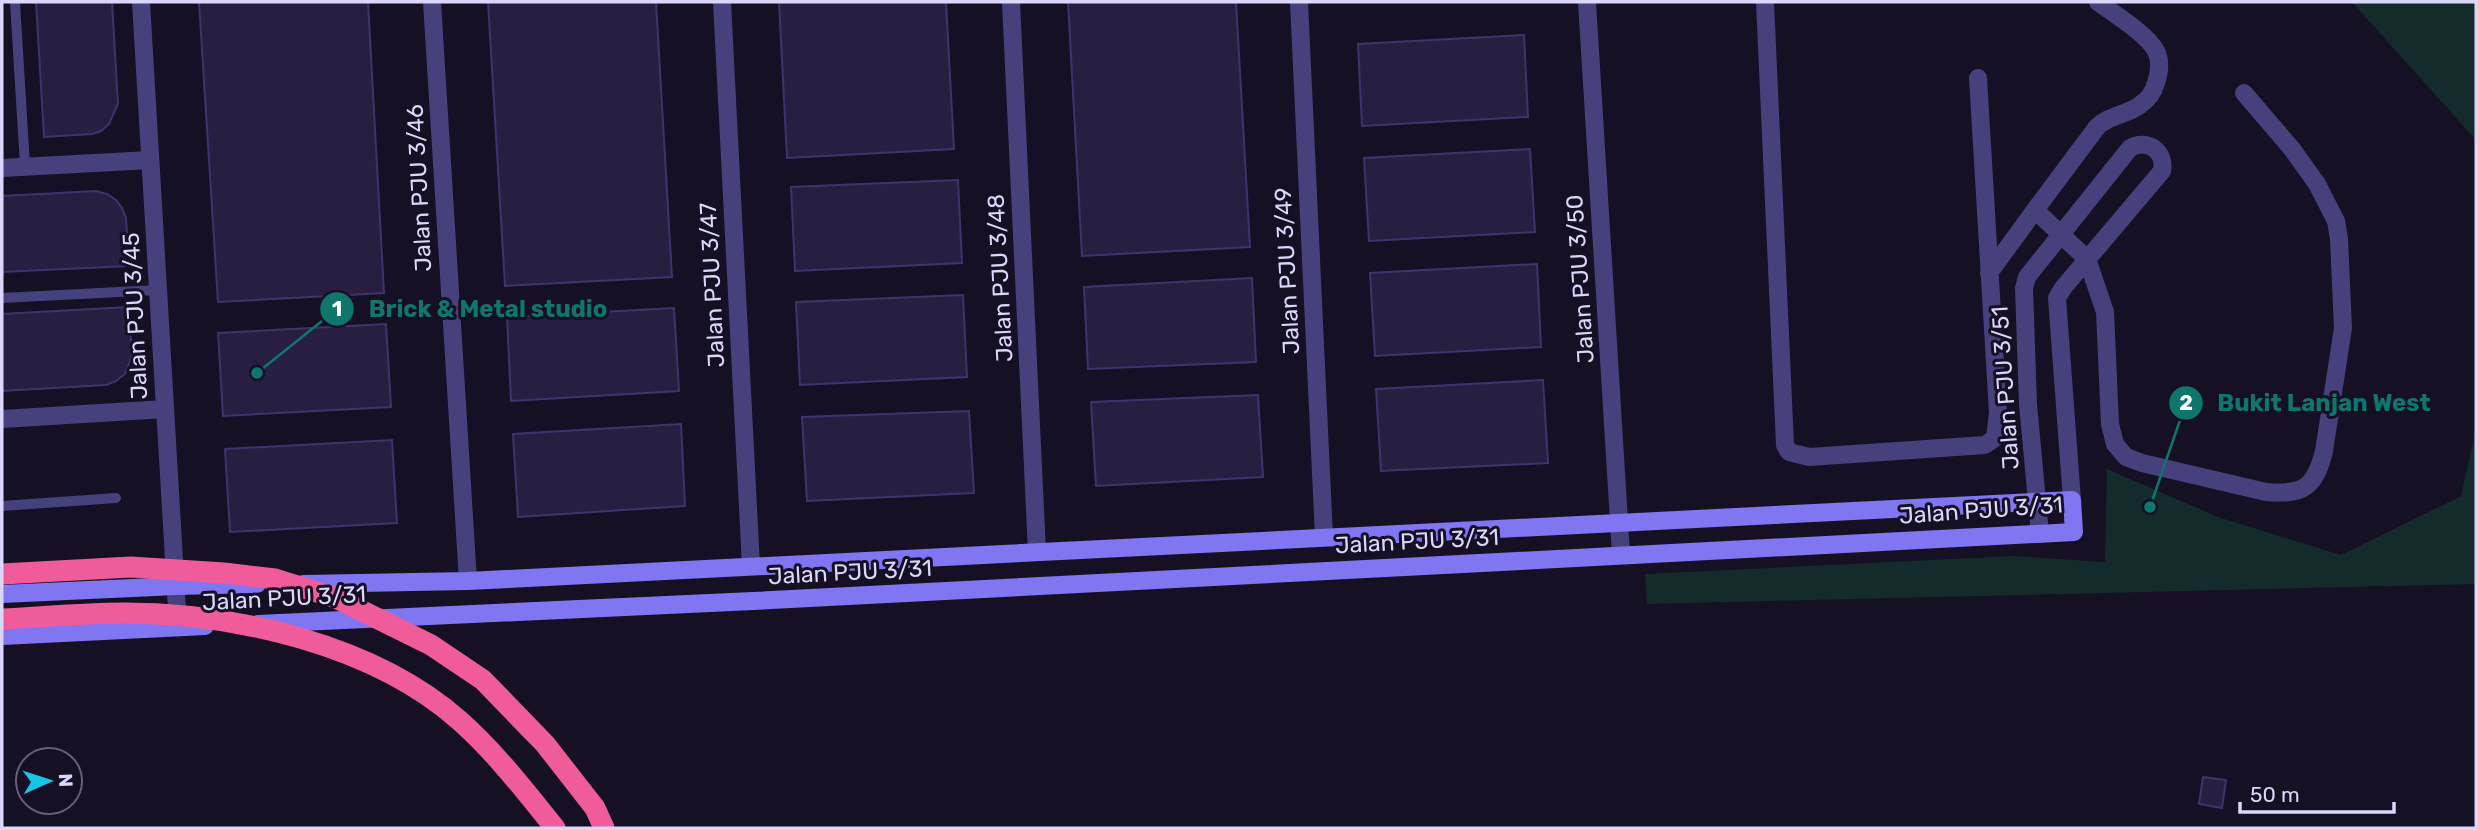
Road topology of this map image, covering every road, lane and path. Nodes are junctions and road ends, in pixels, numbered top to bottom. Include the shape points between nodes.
1 (15, 2) edge
2 (141, 2) edge
3 (432, 2) edge
4 (722, 2) edge
5 (1012, 2) edge
6 (1299, 2) edge
7 (1587, 2) edge
8 (1765, 2) edge
9 (2098, 2) edge
10 (1978, 78) dead end
11 (2244, 93) dead end
12 (150, 160) junction
13 (25, 166) junction
14 (2, 168) edge
15 (2035, 210) junction
16 (2062, 235) junction
17 (2087, 259) junction
18 (1989, 273) junction
19 (158, 290) junction
20 (2, 298) edge
21 (165, 409) junction
22 (2, 419) edge
23 (116, 498) dead end
24 (2072, 500) junction
25 (2038, 502) junction
26 (2, 506) edge
27 (1620, 523) junction
28 (2040, 534) junction
29 (1324, 537) junction
30 (1037, 552) junction
31 (1621, 554) junction
32 (751, 566) junction
33 (2, 574) edge
34 (468, 581) junction
35 (176, 586) junction
36 (2, 594) edge
37 (2, 619) edge
38 (178, 627) junction
39 (2, 636) edge
40 (555, 828) edge
41 (604, 828) edge

1 - 13 lane
2 - 12 street, Jalan PJU 3/45
3 - 34 street, Jalan PJU 3/46
4 - 32 street, Jalan PJU 3/47
5 - 30 street, Jalan PJU 3/48
6 - 29 street, Jalan PJU 3/49
7 - 27 street, Jalan PJU 3/50
8 - 18 street via 1785,445 1789,452 1809,457 1984,445 1995,438 1998,413
9 - 15 street via 2156,50 2160,69 2149,97 2130,112 2103,121
10 - 18 street
11 - 17 street via 2292,149 2336,220 2343,328 2324,451 2310,485 2283,493 2266,492 2126,457 2115,444 2109,424 2105,312
12 - 13 street
12 - 19 street, Jalan PJU 3/45
13 - 14 street
15 - 16 street
15 - 18 street
16 - 17 street
16 - 17 street, Jalan PJU 3/51 via 2130,148 2148,145 2156,149 2162,156 2162,171
16 - 25 street, Jalan PJU 3/51 via 2027,277 2024,288 2028,404
17 - 24 street, Jalan PJU 3/51 via 2057,298
19 - 20 lane
19 - 21 street, Jalan PJU 3/45
21 - 22 street
21 - 35 street, Jalan PJU 3/45
23 - 26 lane
24 - 25 street, Jalan PJU 3/31
24 - 28 street, Jalan PJU 3/31 via 2074,531
25 - 27 street, Jalan PJU 3/31
25 - 28 street, Jalan PJU 3/51
27 - 29 street, Jalan PJU 3/31
27 - 31 street, Jalan PJU 3/50
28 - 31 street, Jalan PJU 3/31
29 - 30 street, Jalan PJU 3/31
30 - 32 street, Jalan PJU 3/31
31 - 38 street, Jalan PJU 3/31 via 791,600
32 - 34 street, Jalan PJU 3/31
33 - 41 highway, bridge via 131,567 224,573 275,579 336,598 431,645 483,680 545,744 595,808
34 - 35 street, Jalan PJU 3/31
35 - 36 street, Jalan PJU 3/31
35 - 38 street, Jalan PJU 3/45
37 - 40 highway, bridge via 124,613 206,618 334,649 401,678 460,720
38 - 39 street, Jalan PJU 3/31

